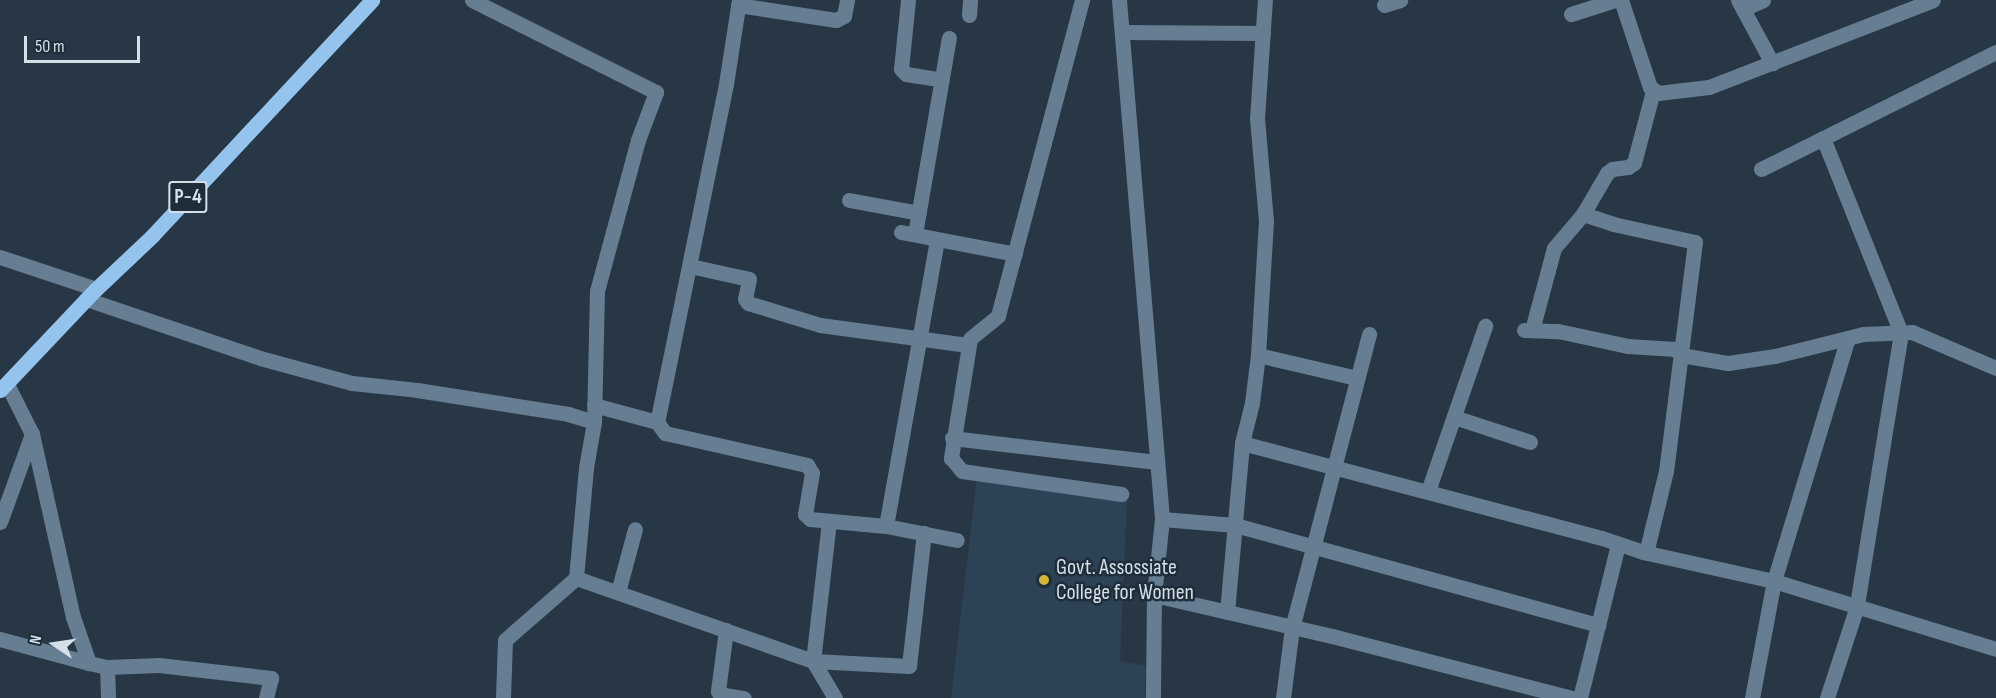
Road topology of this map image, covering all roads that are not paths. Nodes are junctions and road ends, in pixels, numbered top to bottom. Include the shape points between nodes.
1 (372, 0) edge
2 (472, 0) edge
3 (847, 0) edge
4 (908, 0) edge
5 (1082, 0) edge
6 (1119, 0) edge
7 (1265, 0) edge
8 (1400, 0) edge
9 (1615, 0) edge
10 (1621, 0) edge
11 (1763, 0) edge
12 (1933, 0) edge
13 (738, 3) edge
14 (1740, 4) edge
15 (1384, 5) dead end
16 (1571, 14) dead end
17 (1122, 32) junction
18 (1263, 33) junction
19 (949, 38) dead end
20 (1996, 52) edge
21 (1772, 63) junction
22 (942, 80) junction
23 (1653, 91) junction
24 (1823, 138) junction
25 (1761, 169) dead end
26 (849, 200) dead end
27 (919, 213) junction
28 (1583, 214) junction
29 (937, 239) junction
30 (1015, 254) junction
31 (0, 257) edge
32 (690, 266) junction
33 (91, 294) junction
34 (1485, 326) dead end
35 (1901, 333) junction
36 (1369, 334) dead end
37 (918, 338) junction
38 (1848, 338) junction
39 (968, 345) junction
40 (1258, 355) junction
41 (1681, 355) junction
42 (1996, 368) edge
43 (1357, 378) junction
44 (3, 387) edge
45 (594, 405) junction
46 (1454, 417) junction
47 (594, 422) junction
48 (657, 422) junction
49 (32, 434) junction
50 (952, 438) junction
51 (1530, 442) dead end
52 (1242, 443) junction
53 (1157, 462) junction
54 (1332, 466) junction
55 (1428, 492) junction
56 (1121, 494) dead end
57 (1162, 519) junction
58 (829, 521) junction
59 (0, 522) edge
60 (1235, 525) junction
61 (885, 526) junction
62 (635, 529) dead end
63 (924, 533) junction
64 (957, 540) dead end
65 (1618, 544) junction
66 (1314, 548) junction
67 (1646, 553) junction
68 (576, 578) junction
69 (1774, 581) junction
70 (618, 592) junction
71 (1154, 595) junction
72 (1857, 606) junction
73 (1227, 612) junction
74 (1598, 625) junction
75 (1292, 628) junction
76 (726, 630) junction
77 (0, 639) edge
78 (1996, 649) edge
79 (813, 661) junction
80 (89, 663) junction
81 (107, 667) junction
82 (108, 698) edge
83 (266, 698) edge
84 (503, 698) edge
85 (744, 698) edge
86 (835, 698) edge
87 (1153, 698) edge
88 (1283, 698) edge
89 (1571, 698) edge
90 (1580, 698) edge
91 (1752, 698) edge
92 (1827, 698) edge

1 - 33 main road, P-4 via 152,236
2 - 45 street via 656,92 638,140 597,291
3 - 13 street via 844,16 836,20
4 - 22 street via 900,69 906,74
5 - 30 street
6 - 17 street
7 - 18 street
8 - 15 street
9 - 16 street
10 - 23 street
11 - 14 street
12 - 21 street
13 - 32 street
14 - 21 street
17 - 18 street
17 - 53 street
18 - 40 street via 1257,119 1266,221
19 - 22 street
20 - 24 street
21 - 23 street via 1709,87
22 - 27 street
23 - 28 street via 1634,163 1607,173
24 - 25 street
24 - 35 street
26 - 27 street
27 - 29 street via 908,233
28 - 41 street via 1695,242
28 - 41 street via 1554,249 1528,330 1558,331 1628,346 1675,349
29 - 30 street
29 - 37 street
30 - 39 street via 997,318 971,337
31 - 33 street
32 - 37 street via 749,279 745,299 748,303 820,325
32 - 48 street
33 - 44 main road, P-4
33 - 47 street via 260,358 352,383 568,414
34 - 46 street
35 - 38 street
35 - 42 street via 1912,332
35 - 72 street
36 - 43 street
37 - 39 street
37 - 61 street
38 - 41 street via 1728,363
38 - 69 street
39 - 50 street
40 - 43 street
40 - 52 street
41 - 67 street via 1666,471
43 - 54 street
44 - 49 street
45 - 47 street
45 - 48 street
46 - 51 street
46 - 55 street
47 - 68 street
48 - 58 street via 666,433 807,465 812,473 806,517
49 - 59 street
49 - 80 street via 73,617
50 - 53 street
50 - 56 street via 951,458 962,471
52 - 54 street
52 - 60 street
53 - 57 street
54 - 55 street
54 - 66 street
55 - 65 street
57 - 60 street
57 - 71 street
58 - 61 street
58 - 79 street
60 - 66 street
60 - 73 street
61 - 63 street
62 - 70 street
63 - 64 street
63 - 79 street via 909,666
65 - 67 street
65 - 74 street
66 - 74 street
66 - 75 street
67 - 69 street
68 - 70 street
68 - 84 street via 505,640
69 - 72 street
69 - 91 street
70 - 76 street
71 - 73 street
71 - 87 street
72 - 78 street
72 - 92 street
73 - 75 street
74 - 90 street
75 - 88 street
75 - 89 street
76 - 79 street
76 - 85 street via 718,691
77 - 80 street
79 - 86 street
80 - 81 street
81 - 82 street
81 - 83 street via 159,665 271,678

